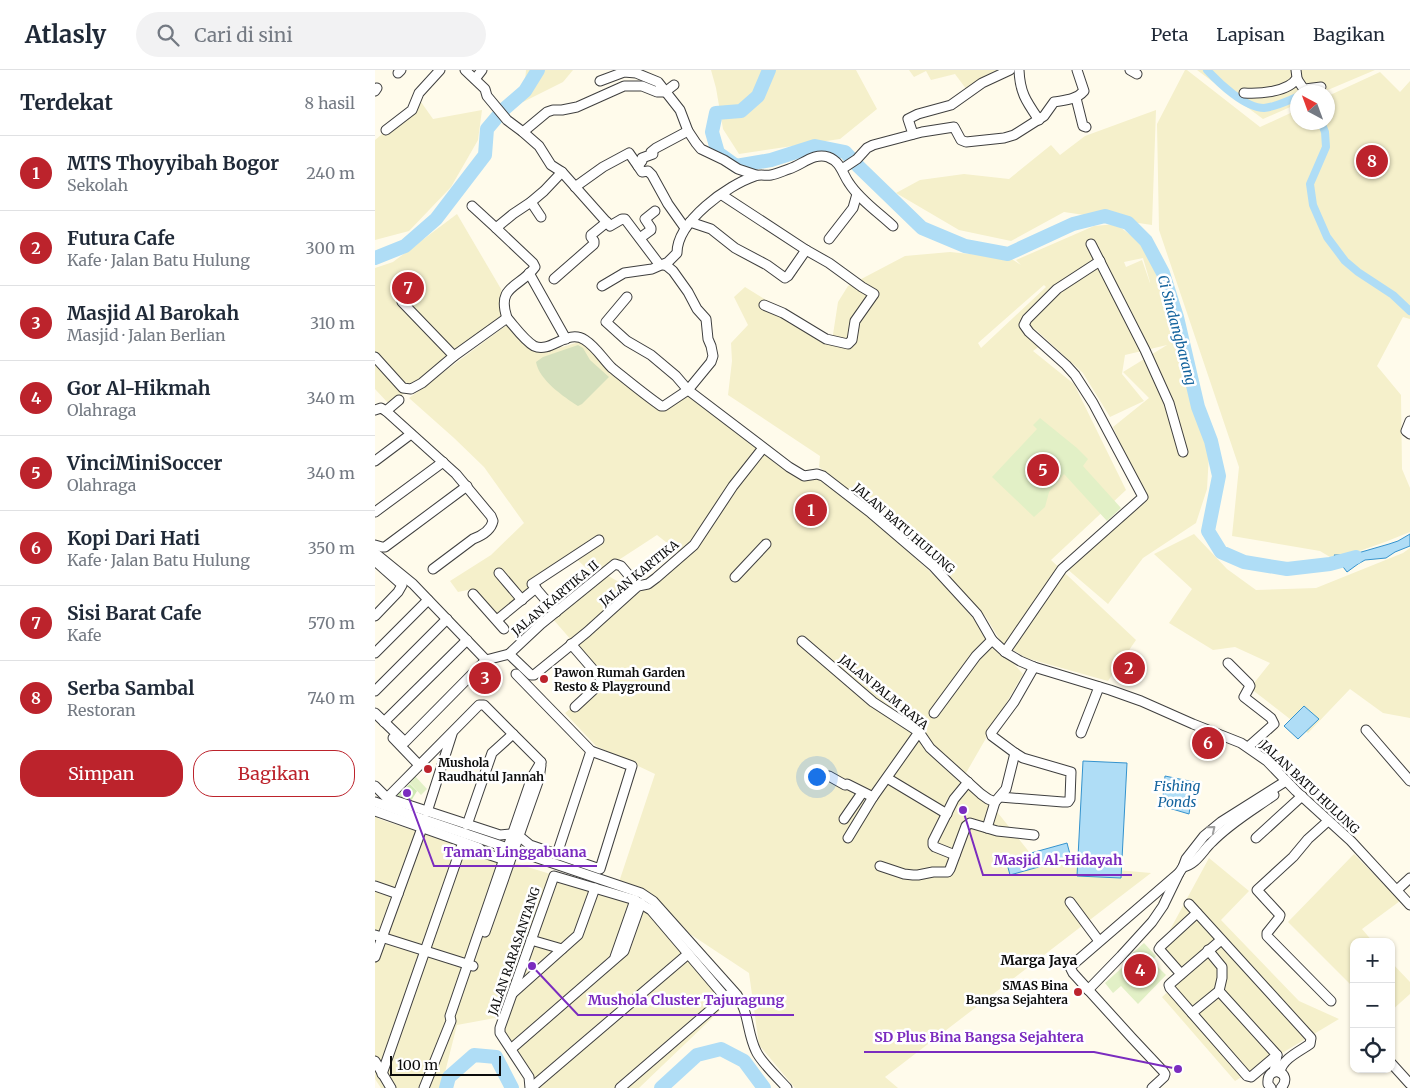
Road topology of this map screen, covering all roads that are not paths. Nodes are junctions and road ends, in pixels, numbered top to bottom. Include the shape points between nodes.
1 (440, 70) edge
2 (465, 70) edge
3 (482, 70) edge
4 (1010, 70) edge
5 (1019, 70) edge
6 (1077, 70) edge
7 (1296, 74) edge
8 (475, 79) junction
9 (600, 81) dead end
10 (674, 85) dead end
11 (1303, 85) edge
12 (665, 92) junction
13 (1244, 93) dead end
14 (1076, 98) junction
15 (1039, 120) junction
16 (1086, 127) dead end
17 (386, 130) dead end
18 (689, 131) junction
19 (523, 132) junction
20 (913, 134) junction
21 (638, 166) junction
22 (842, 169) junction
23 (562, 172) junction
24 (757, 175) junction
25 (575, 187) junction
26 (857, 194) junction
27 (722, 195) junction
28 (531, 202) junction
29 (472, 206) dead end
30 (655, 211) dead end
31 (541, 217) dead end
32 (607, 222) junction
33 (688, 225) junction
34 (893, 226) dead end
35 (496, 228) junction
36 (640, 238) junction
37 (829, 238) dead end
38 (1091, 244) dead end
39 (806, 250) junction
40 (1100, 261) junction
41 (663, 264) junction
42 (529, 273) junction
43 (554, 279) dead end
44 (602, 286) dead end
45 (627, 297) dead end
46 (403, 302) dead end
47 (764, 305) dead end
48 (507, 318) junction
49 (566, 338) junction
50 (455, 356) junction
51 (375, 357) edge
52 (688, 390) junction
53 (399, 400) dead end
54 (375, 410) edge
55 (386, 411) junction
56 (1410, 421) edge
57 (411, 434) junction
58 (1410, 434) edge
59 (763, 448) junction
60 (1183, 452) dead end
61 (375, 461) edge
62 (443, 462) junction
63 (467, 486) junction
64 (375, 512) edge
65 (599, 540) dead end
66 (766, 544) dead end
67 (375, 545) edge
68 (375, 553) edge
69 (375, 560) edge
70 (433, 569) dead end
71 (499, 573) dead end
72 (735, 577) dead end
73 (639, 586) junction
74 (536, 588) junction
75 (473, 594) dead end
76 (428, 600) junction
77 (521, 600) junction
78 (556, 612) junction
79 (375, 616) edge
80 (447, 619) junction
81 (497, 620) junction
82 (504, 629) dead end
83 (467, 640) junction
84 (992, 640) junction
85 (802, 641) dead end
86 (571, 644) junction
87 (1005, 652) junction
88 (375, 653) edge
89 (509, 654) junction
90 (486, 660) junction
91 (1228, 663) dead end
92 (1034, 667) junction
93 (516, 674) dead end
94 (1099, 687) junction
95 (375, 691) edge
96 (575, 707) dead end
97 (375, 712) edge
98 (934, 713) dead end
99 (380, 721) edge
100 (1366, 730) dead end
101 (453, 732) junction
102 (919, 732) junction
103 (1081, 733) dead end
104 (513, 734) junction
105 (1248, 747) junction
106 (591, 751) junction
107 (1015, 753) junction
108 (419, 765) junction
109 (829, 776) dead end
110 (887, 778) junction
111 (1410, 781) edge
112 (968, 782) junction
113 (1287, 783) junction
114 (375, 786) edge
115 (862, 793) junction
116 (1302, 796) junction
117 (873, 797) junction
118 (387, 798) junction
119 (998, 800) junction
120 (375, 802) edge
121 (375, 811) edge
122 (427, 812) junction
123 (947, 814) junction
124 (844, 819) dead end
125 (1328, 821) junction
126 (467, 825) junction
127 (422, 828) junction
128 (987, 828) junction
129 (515, 835) junction
130 (1034, 835) dead end
131 (848, 838) dead end
132 (1255, 838) dead end
133 (463, 842) junction
134 (510, 849) junction
135 (557, 854) junction
136 (955, 855) junction
137 (506, 860) junction
138 (880, 866) dead end
139 (1181, 870) junction
140 (1410, 878) edge
141 (375, 886) edge
142 (595, 888) junction
143 (1397, 890) junction
144 (398, 894) junction
145 (638, 901) junction
146 (1070, 902) dead end
147 (1189, 904) dead end
148 (1410, 905) edge
149 (1197, 913) junction
150 (379, 936) edge
151 (531, 940) junction
152 (1221, 940) junction
153 (1099, 941) junction
154 (562, 949) junction
155 (1209, 950) junction
156 (425, 951) junction
157 (688, 954) junction
158 (375, 957) edge
159 (470, 965) junction
160 (1181, 974) junction
161 (733, 990) junction
162 (1088, 990) junction
163 (1219, 991) junction
164 (513, 993) junction
165 (725, 997) junction
166 (1331, 1001) dead end
167 (1192, 1013) junction
168 (511, 1049) junction
169 (1277, 1055) junction
170 (375, 1062) edge
171 (1395, 1067) edge
172 (1277, 1072) junction
173 (382, 1074) junction
174 (1410, 1084) edge
175 (391, 1088) edge
176 (425, 1088) edge
177 (531, 1088) edge
178 (621, 1088) edge
179 (787, 1088) edge
180 (1152, 1088) edge
181 (1271, 1088) edge
182 (1282, 1088) edge

1 - 17 street via 419,93 412,110
2 - 8 street
3 - 8 street
4 - 20 street via 981,83 951,105 911,117 908,119
5 - 15 street via 1019,85
6 - 14 street via 1084,91
7 - 11 street
7 - 13 street via 1292,85 1265,93
8 - 19 street via 507,120
9 - 12 street via 624,72 636,73 658,82
10 - 12 street
12 - 18 street via 680,110
12 - 19 street via 642,86 624,86 577,107 547,112
14 - 15 street via 1054,102
14 - 16 street via 1083,126
15 - 20 street via 1004,138 963,142 951,126
18 - 21 street via 656,148 651,152 653,154 642,158
18 - 24 street via 701,149 738,170
19 - 23 street via 539,146 551,165
20 - 22 street via 873,145
21 - 25 street via 629,153
21 - 33 street via 642,172 651,175 668,204
22 - 24 street via 835,160 821,155 772,175
22 - 26 street
23 - 25 street
23 - 28 street
24 - 27 street via 736,184
25 - 32 street
26 - 34 street
26 - 37 street via 853,208
27 - 33 street
27 - 39 street
28 - 31 street
28 - 35 street
29 - 35 street
30 - 36 street via 645,219 651,230
32 - 36 street via 610,226 625,219
32 - 43 street via 591,235 594,244
33 - 39 street via 711,229 735,248 785,278
33 - 41 street via 677,253
35 - 42 street via 533,263 535,267
36 - 41 street via 659,264
38 - 40 street
39 - 47 street via 875,294 855,321 852,340 848,344 827,339
40 - 60 street via 1169,403
40 - 87 street via 1057,290 1024,325 1075,375 1143,497 1062,569
41 - 44 street via 624,273
41 - 52 street via 673,271 706,319 713,356
42 - 48 street via 506,294
42 - 49 street
45 - 52 street, JALAN BATU HULUNG via 606,322 627,342 651,355
46 - 50 street
48 - 49 street via 536,346 556,344
48 - 50 street
49 - 52 street via 585,339 613,368 661,406
50 - 51 street via 411,389 403,388
52 - 59 street, JALAN BATU HULUNG
53 - 55 street
54 - 55 street via 381,408
55 - 57 street
56 - 58 street via 1406,431
57 - 61 street
57 - 62 street
59 - 73 street, JALAN KARTIKA via 694,545 648,584
59 - 84 street, JALAN BATU HULUNG via 804,476 823,476 871,513 933,566 977,614
62 - 63 street
62 - 64 street
63 - 67 street via 385,547
63 - 70 street via 491,516 492,527
65 - 74 street via 532,584
66 - 72 street
68 - 76 street
69 - 79 street via 402,585
71 - 77 street
73 - 78 street, JALAN KARTIKA II via 621,566 615,564
73 - 86 street, JALAN KARTIKA
74 - 77 street
74 - 78 street
75 - 81 street
76 - 80 street
76 - 88 street
77 - 81 street
78 - 89 street, JALAN KARTIKA II
80 - 83 street
80 - 95 street
81 - 82 street
83 - 90 street
83 - 99 street
84 - 87 street, JALAN BATU HULUNG
84 - 98 street via 976,656
85 - 102 street, JALAN PALM RAYA via 873,702
86 - 89 street, JALAN KARTIKA via 534,676
86 - 96 street via 603,681
87 - 92 street, JALAN BATU HULUNG
89 - 90 street
90 - 99 street via 405,742
91 - 105 street via 1250,686 1244,696 1274,721
92 - 94 street, JALAN BATU HULUNG
92 - 107 street via 991,733
93 - 106 street
94 - 103 street
94 - 105 street, JALAN BATU HULUNG via 1141,701
97 - 99 street
99 - 108 street
100 - 111 street
101 - 104 street via 479,705 484,705
101 - 108 street
101 - 122 street
102 - 110 street
102 - 112 street, JALAN PALM RAYA via 930,748
104 - 126 street via 492,753
104 - 129 street via 541,762 532,777
105 - 113 street, JALAN BATU HULUNG via 1267,761
106 - 135 street
106 - 135 street via 632,766 600,869
107 - 119 street via 1006,789
107 - 119 street via 1071,772 1070,799 1068,802
108 - 118 street
109 - 115 street
110 - 117 street
110 - 123 street
112 - 119 street, JALAN PALM RAYA via 988,799
112 - 123 street via 957,794
113 - 116 street, JALAN BATU HULUNG
113 - 139 street via 1227,828 1193,863
114 - 118 street
115 - 117 street
115 - 124 street via 851,804
116 - 125 street, JALAN BATU HULUNG
116 - 132 street
117 - 131 street
118 - 122 street
119 - 128 street
120 - 134 street
121 - 127 street
122 - 126 street
123 - 136 street via 933,845
125 - 143 street, JALAN BATU HULUNG
125 - 166 street via 1257,890 1280,915 1267,936
126 - 129 street via 500,835
127 - 133 street
127 - 144 street
128 - 130 street
128 - 136 street via 968,824
129 - 134 street
129 - 135 street via 530,845
133 - 137 street
133 - 156 street
134 - 137 street
134 - 161 street via 653,901
136 - 138 street via 945,873 913,875
137 - 159 street
139 - 153 street
139 - 162 street via 1152,922
140 - 143 street
141 - 144 street
142 - 145 street
142 - 151 street, JALAN RARASANTANG via 554,876
142 - 154 street via 578,935
143 - 148 street, JALAN BATU HULUNG
144 - 150 street
145 - 157 street via 651,910
145 - 168 street via 624,951
146 - 153 street
147 - 149 street
149 - 152 street
149 - 160 street via 1159,949
150 - 156 street
150 - 158 street
151 - 154 street
151 - 164 street, JALAN RARASANTANG
152 - 155 street
152 - 172 street via 1311,1038 1310,1044 1286,1061
153 - 162 street via 1070,967
154 - 164 street
155 - 160 street
155 - 163 street via 1222,967
156 - 159 street
156 - 173 street
157 - 165 street
157 - 177 street
159 - 176 street
160 - 167 street via 1169,985
161 - 165 street
161 - 179 street via 746,1012 757,1053
162 - 180 street via 1165,1074
163 - 167 street
163 - 169 street
164 - 168 street, JALAN RARASANTANG via 500,1028
165 - 178 street
167 - 169 street via 1249,1077
168 - 177 street, JALAN RARASANTANG via 529,1077
169 - 172 street
170 - 173 street
171 - 174 street
172 - 181 street via 1267,1079
172 - 182 street via 1285,1079
173 - 175 street

